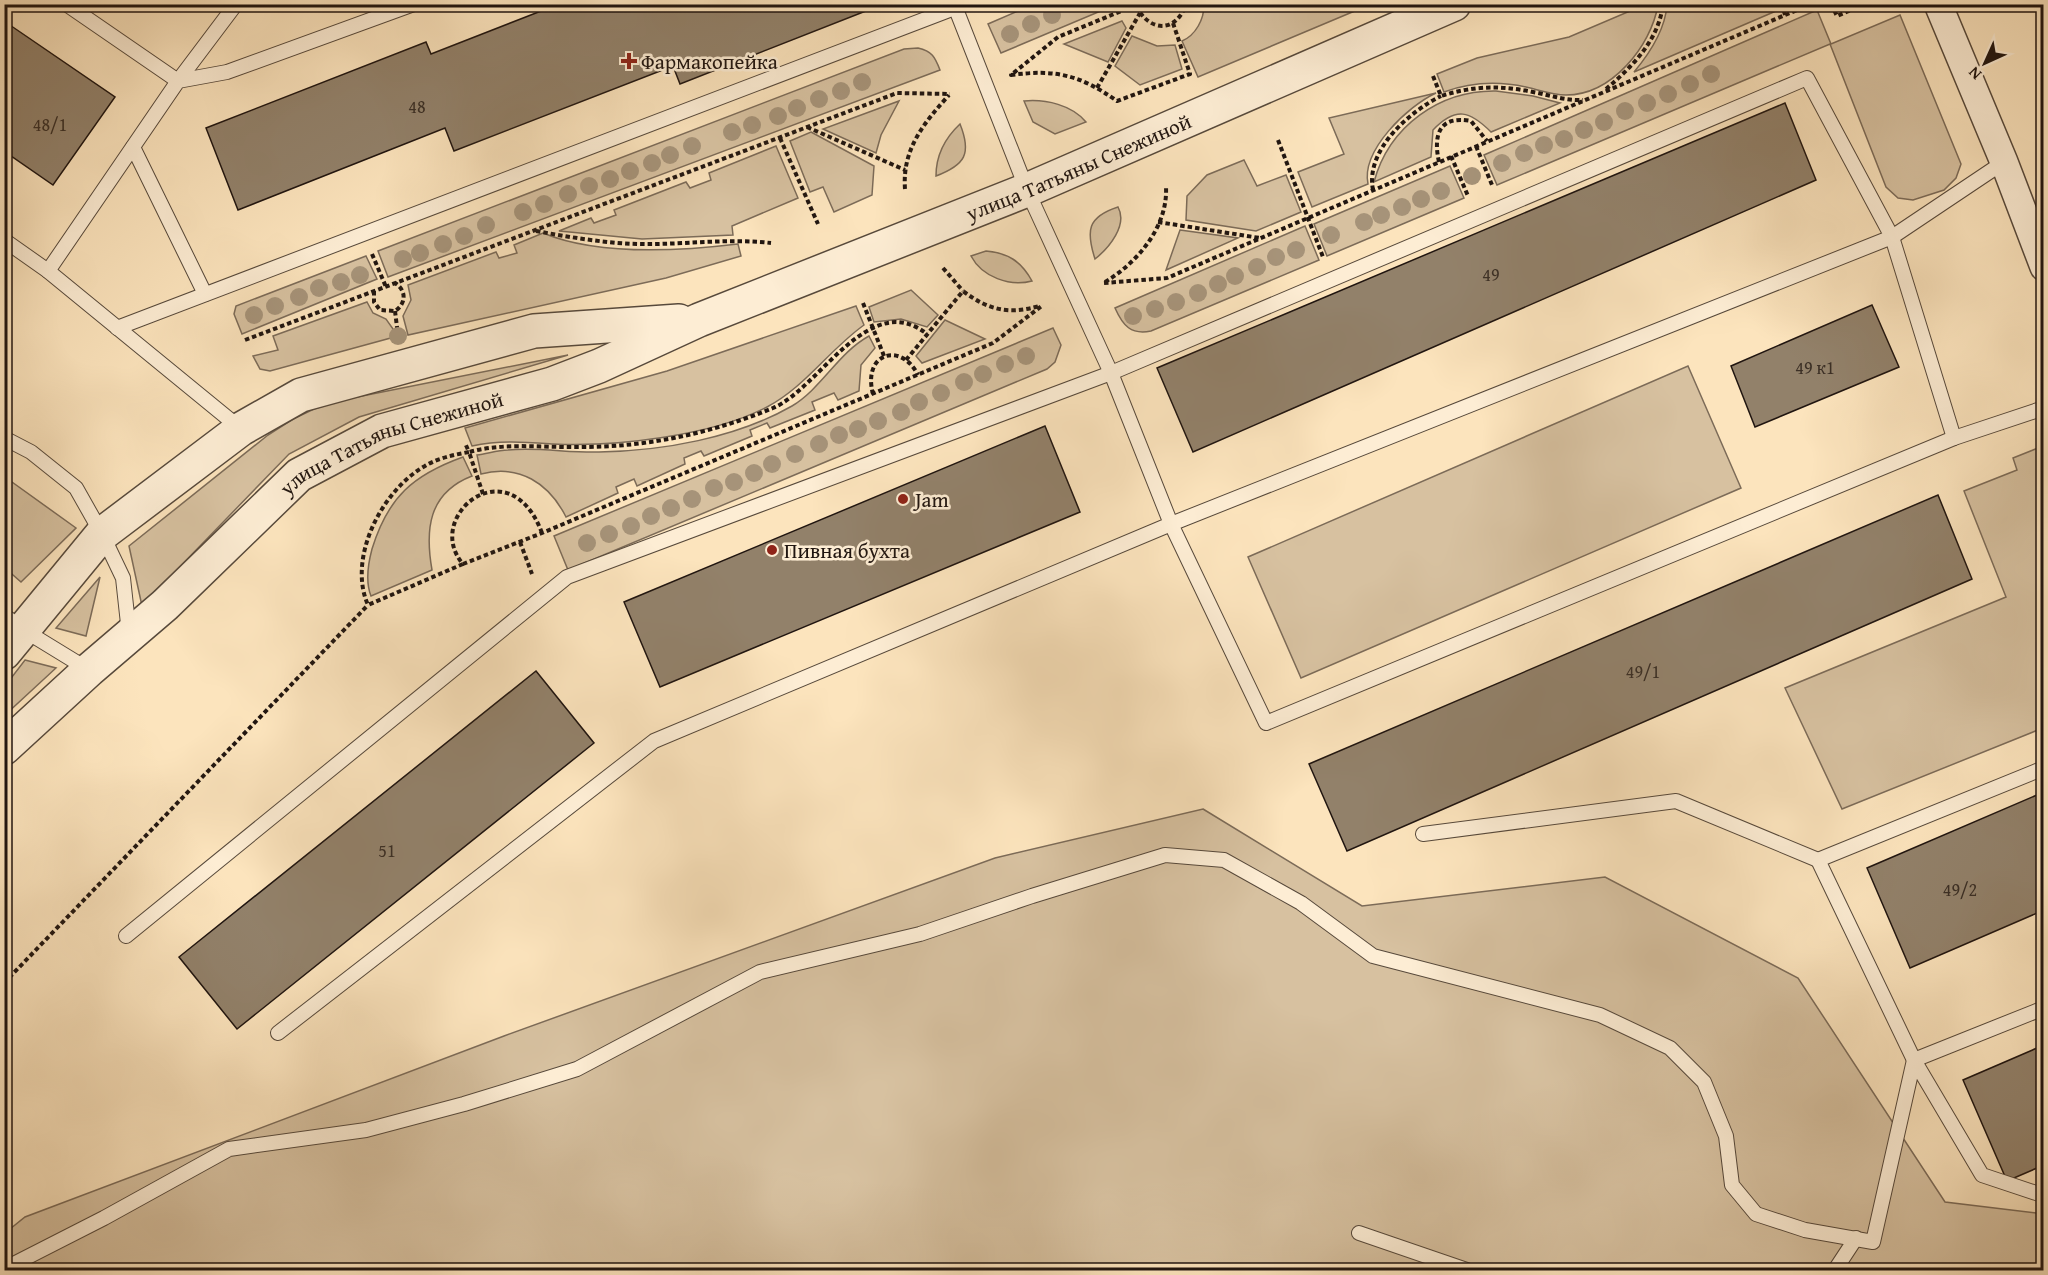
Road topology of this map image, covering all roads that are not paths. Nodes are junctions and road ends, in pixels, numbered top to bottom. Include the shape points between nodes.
1 (66, 4) edge
2 (236, 4) edge
3 (414, 4) edge
4 (1454, 4) edge
5 (1938, 4) edge
6 (958, 6) edge
7 (178, 81) junction
8 (133, 147) junction
9 (2004, 162) junction
10 (1027, 190) junction
11 (1892, 237) junction
12 (4, 240) edge
13 (2043, 267) edge
14 (48, 271) junction
15 (205, 294) junction
16 (699, 320) junction
17 (117, 328) junction
18 (1111, 374) junction
19 (2043, 408) edge
20 (241, 429) junction
21 (4, 438) edge
22 (1954, 438) junction
23 (1171, 525) junction
24 (102, 534) junction
25 (10, 632) edge
26 (129, 638) junction
27 (89, 670) junction
28 (4, 748) edge
29 (2043, 768) edge
30 (1423, 834) dead end
31 (1818, 860) junction
32 (126, 936) dead end
33 (2043, 1008) edge
34 (278, 1033) dead end
35 (1914, 1060) junction
36 (2043, 1192) edge
37 (1359, 1233) dead end
38 (1856, 1238) junction
39 (4, 1269) edge
40 (1467, 1270) edge
41 (1835, 1270) edge

1 - 7 lane
2 - 7 lane
3 - 7 lane via 227,72
4 - 10 street, улица Татьяны Снежиной
5 - 9 street
6 - 10 lane
6 - 15 lane
7 - 8 lane
8 - 14 lane
8 - 15 lane
9 - 11 lane
9 - 13 street
10 - 16 street, улица Татьяны Снежиной
10 - 18 lane
11 - 18 lane via 1807,78
11 - 22 lane
11 - 23 lane
12 - 14 lane
14 - 17 lane
15 - 17 lane
16 - 20 street, улица Татьяны Снежиной via 534,331 301,395
16 - 26 street, улица Татьяны Снежиной via 552,384 382,431 299,475
17 - 20 lane
18 - 23 lane
18 - 32 lane via 567,577
19 - 22 lane
20 - 24 street, улица Татьяны Снежиной
21 - 24 lane via 31,452 76,488
22 - 23 lane via 1266,723
23 - 34 lane via 654,741
24 - 25 street, улица Татьяны Снежиной
24 - 26 lane via 123,579
25 - 27 lane
26 - 27 street, улица Татьяны Снежиной
27 - 28 street, улица Татьяны Снежиной
29 - 31 lane
30 - 31 lane via 1676,801
31 - 35 lane
33 - 35 lane
35 - 36 lane via 1982,1175 2039,1194
35 - 38 lane via 1873,1242
37 - 40 lane
38 - 39 lane via 1805,1230 1756,1214 1732,1185 1726,1137 1704,1082 1670,1048 1600,1015 1373,956 1301,903 1224,860 1165,855 920,934 760,972 577,1069 366,1130 229,1149
38 - 41 lane

